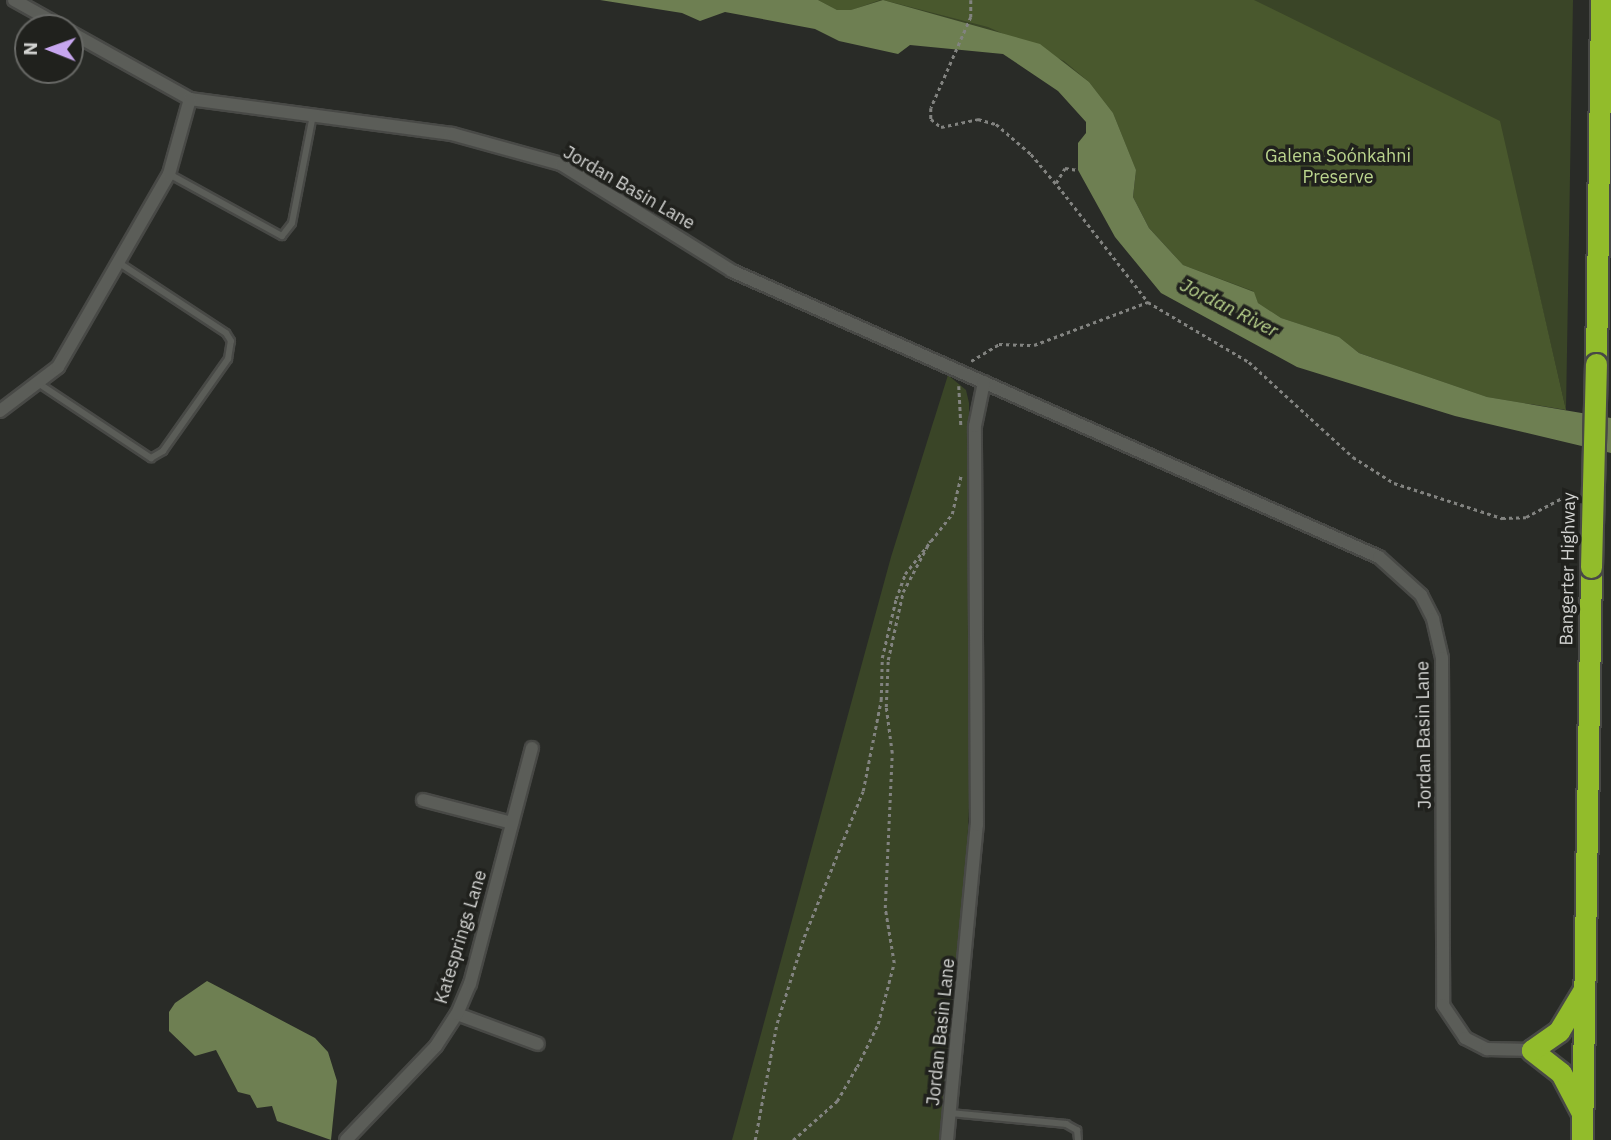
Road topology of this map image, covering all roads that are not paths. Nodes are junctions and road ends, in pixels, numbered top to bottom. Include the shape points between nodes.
1 (14, 0) edge
2 (1601, 0) edge
3 (39, 14) edge
4 (84, 40) edge
5 (190, 99) junction
6 (313, 115) junction
7 (169, 174) junction
8 (118, 262) junction
9 (984, 382) junction
10 (37, 383) junction
11 (0, 411) edge
12 (532, 748) dead end
13 (423, 800) dead end
14 (512, 823) junction
15 (1584, 989) junction
16 (457, 1014) junction
17 (538, 1044) dead end
18 (1532, 1051) junction
19 (1582, 1113) junction
20 (950, 1114) junction
21 (346, 1140) edge
22 (947, 1140) edge
23 (1078, 1140) edge
24 (1582, 1140) edge

1 - 3 street
2 - 15 highway, Bangerter Highway, bridge
4 - 5 street
5 - 6 street, Jordan Basin Lane
5 - 7 street
6 - 7 lane via 292,223 282,236
6 - 9 street, Jordan Basin Lane via 452,134 561,164 732,271
7 - 8 street
8 - 10 street via 58,367
8 - 10 lane via 226,333 231,341 228,359 163,450 151,458
9 - 18 street, Jordan Basin Lane via 1369,552 1421,595 1433,619 1444,683 1443,1004 1465,1038 1487,1049
9 - 20 street, Jordan Basin Lane via 975,426 977,825
10 - 11 street
12 - 14 street, Katesprings Lane
13 - 14 street
14 - 16 street, Katesprings Lane
15 - 18 highway via 1559,1031
15 - 19 highway, Bangerter Highway
16 - 17 street
16 - 21 street, Katesprings Lane via 436,1046
18 - 19 highway via 1561,1073
19 - 24 highway, Bangerter Highway
20 - 22 street, Jordan Basin Lane
20 - 23 lane via 1066,1124 1077,1130

